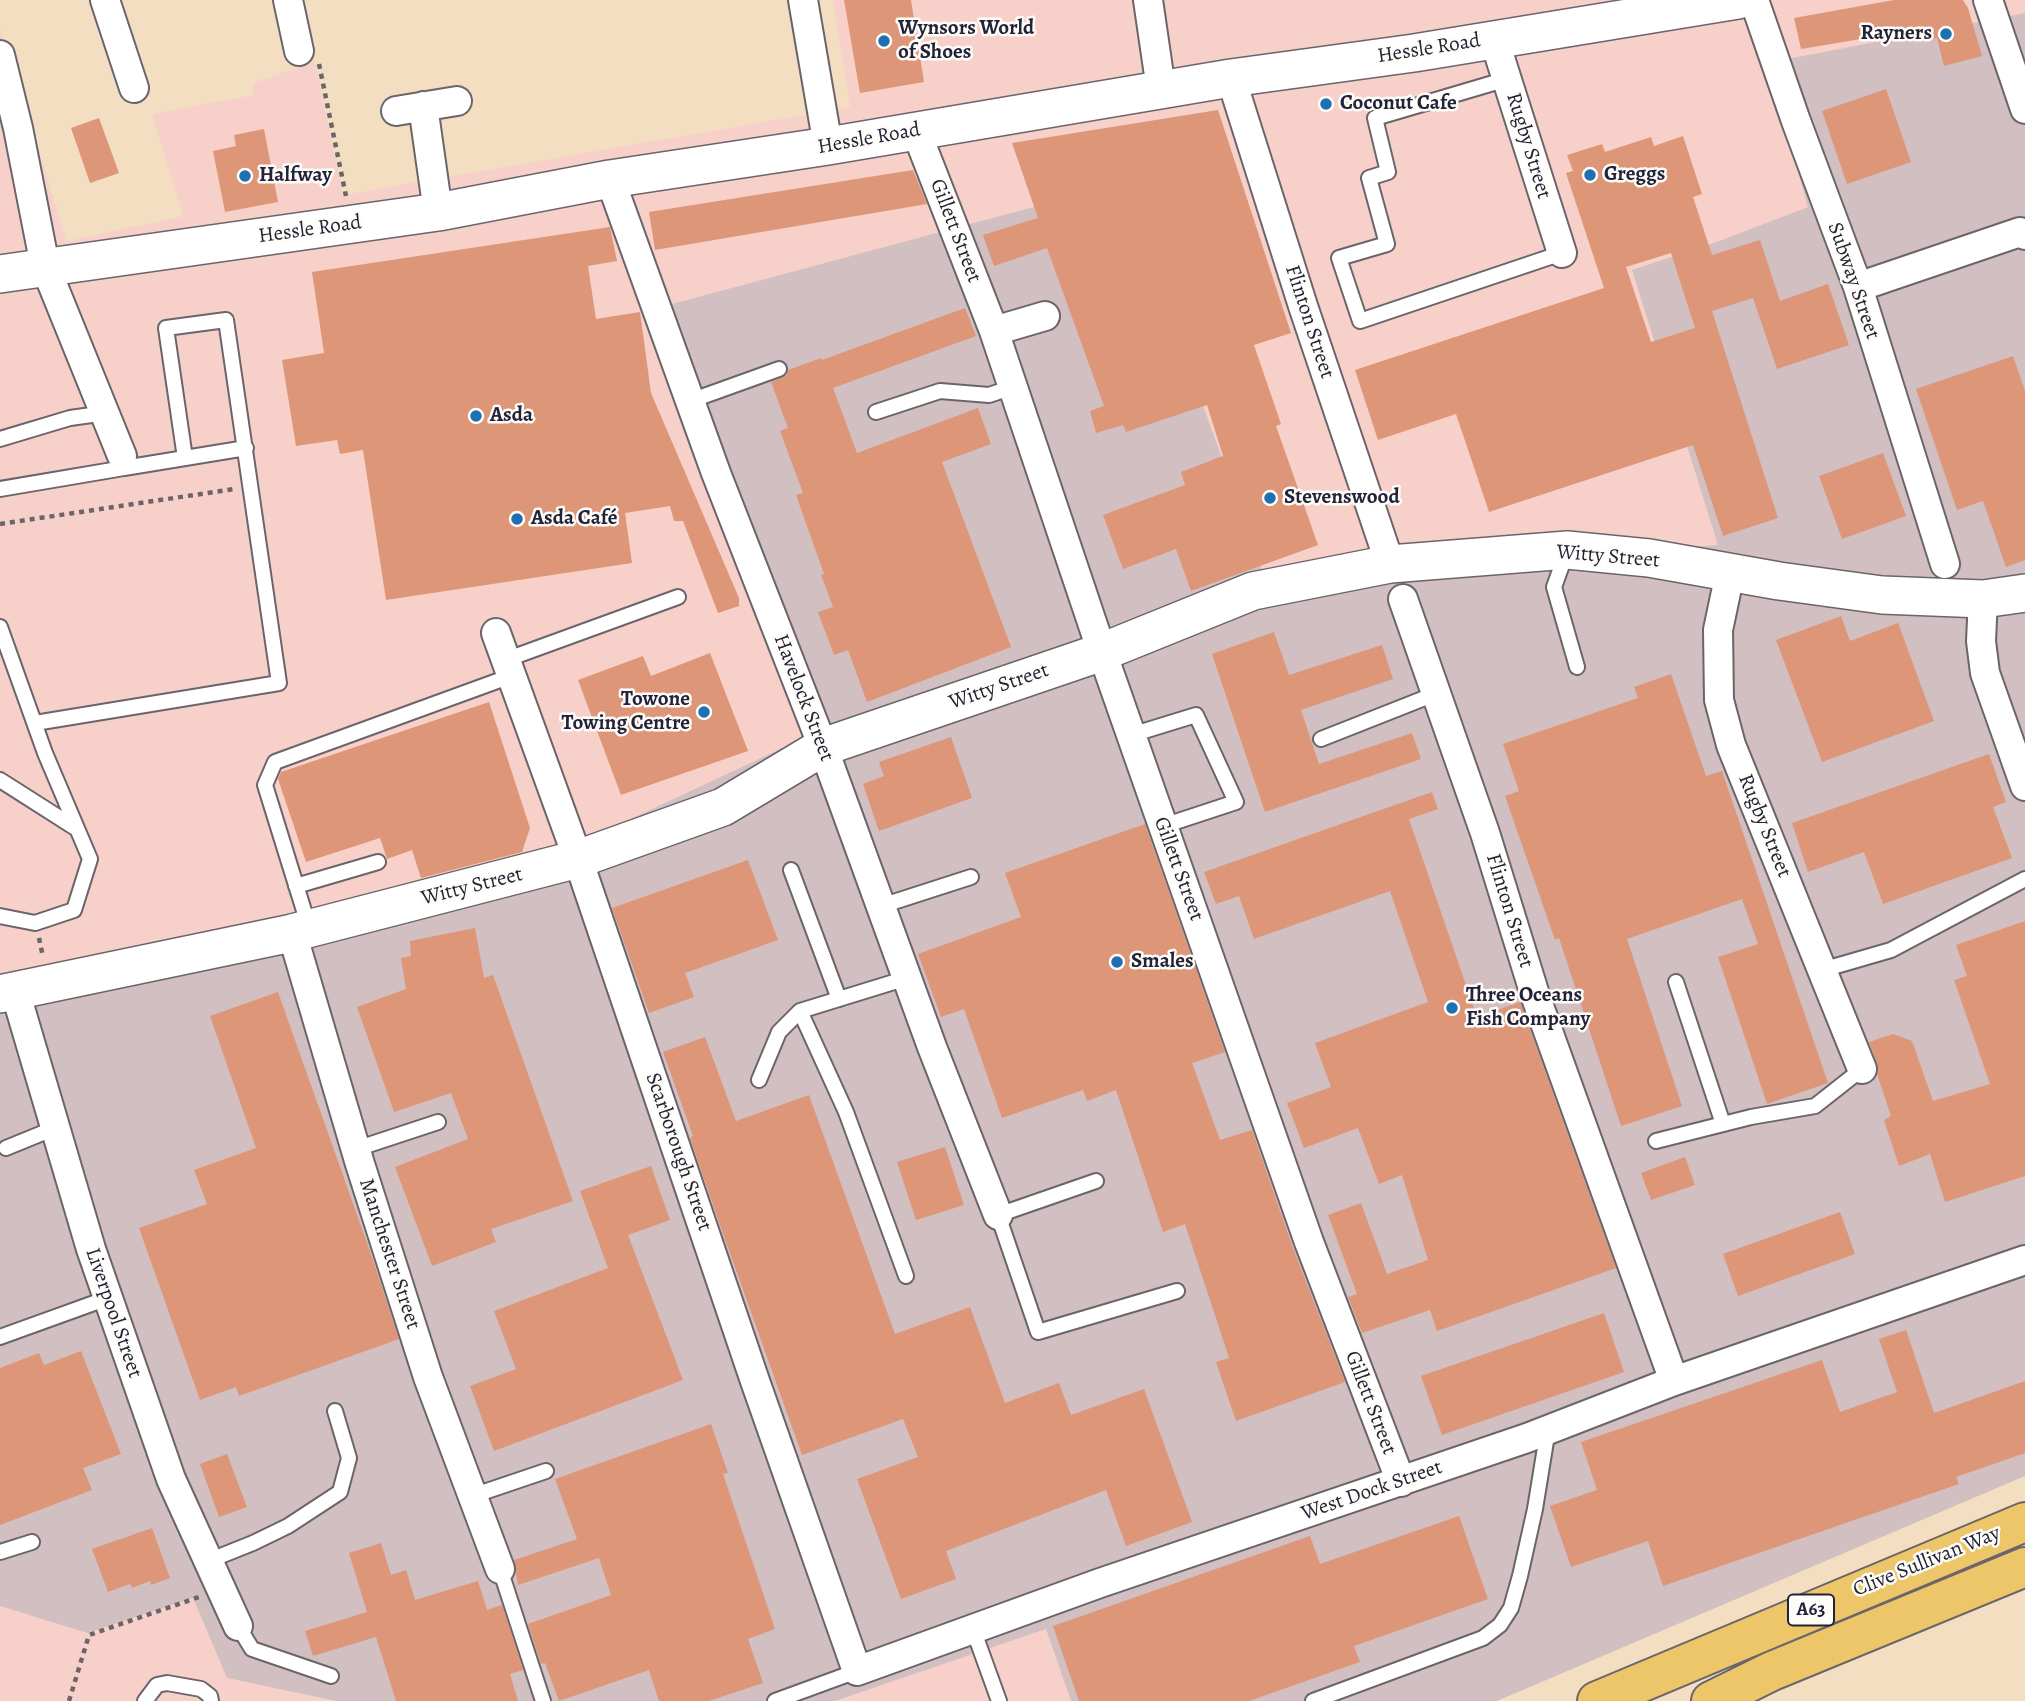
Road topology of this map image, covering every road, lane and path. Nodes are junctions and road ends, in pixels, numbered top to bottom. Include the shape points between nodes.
1 (105, 0) edge
2 (288, 0) edge
3 (803, 0) edge
4 (1148, 0) edge
5 (1738, 0) edge
6 (1754, 0) edge
7 (1988, 0) edge
8 (1494, 39) junction
9 (299, 51) joint
10 (0, 55) edge
11 (1231, 78) junction
12 (1507, 79) junction
13 (134, 88) dead end
14 (1161, 89) junction
15 (4, 91) edge
16 (457, 101) dead end
17 (2025, 109) edge
18 (916, 131) junction
19 (828, 146) junction
20 (610, 179) junction
21 (438, 212) junction
22 (352, 225) junction
23 (2025, 235) edge
24 (1562, 253) joint
25 (45, 266) junction
26 (0, 274) edge
27 (1858, 287) junction
28 (1045, 316) dead end
29 (994, 331) junction
30 (779, 369) dead end
31 (1013, 387) junction
32 (690, 401) junction
33 (876, 412) dead end
34 (106, 414) junction
35 (0, 439) edge
36 (246, 447) junction
37 (185, 458) junction
38 (123, 462) junction
39 (251, 486) junction
40 (0, 489) edge
41 (0, 524) edge
42 (1567, 550) junction
43 (1390, 564) junction
44 (1945, 564) dead end
45 (1731, 573) junction
46 (2025, 593) edge
47 (678, 597) dead end
48 (1402, 599) dead end
49 (1983, 599) junction
50 (0, 627) edge
51 (496, 633) dead end
52 (1102, 652) junction
53 (1577, 667) dead end
54 (508, 668) junction
55 (1435, 694) junction
56 (35, 723) junction
57 (1131, 735) junction
58 (1321, 739) dead end
59 (823, 747) junction
60 (0, 780) edge
61 (2025, 786) edge
62 (1163, 826) junction
63 (76, 829) junction
64 (578, 859) junction
65 (378, 862) dead end
66 (791, 870) dead end
67 (971, 877) dead end
68 (2025, 879) edge
69 (296, 886) junction
70 (881, 906) junction
71 (0, 916) edge
72 (301, 931) junction
73 (1822, 970) junction
74 (907, 978) junction
75 (1676, 982) dead end
76 (8, 992) edge
77 (839, 999) junction
78 (800, 1011) junction
79 (1862, 1069) joint
80 (759, 1080) dead end
81 (438, 1122) dead end
82 (1723, 1124) junction
83 (55, 1128) junction
84 (1656, 1140) dead end
85 (6, 1149) dead end
86 (356, 1149) junction
87 (1096, 1181) dead end
88 (998, 1215) junction
89 (2025, 1261) edge
90 (906, 1276) dead end
91 (1177, 1291) dead end
92 (108, 1298) junction
93 (0, 1337) edge
94 (1674, 1381) junction
95 (335, 1411) dead end
96 (1548, 1429) junction
97 (546, 1471) dead end
98 (1401, 1482) junction
99 (472, 1496) junction
100 (2025, 1522) edge
101 (32, 1542) dead end
102 (0, 1552) edge
103 (208, 1561) junction
104 (2025, 1567) edge
105 (500, 1569) joint
106 (222, 1590) junction
107 (238, 1626) joint
108 (973, 1629) junction
109 (858, 1671) junction
110 (331, 1676) dead end
111 (69, 1701) edge
112 (145, 1701) edge
113 (211, 1701) edge
114 (543, 1701) edge
115 (775, 1701) edge
116 (999, 1701) edge
117 (1313, 1701) edge
118 (1597, 1701) edge
119 (1711, 1701) edge

1 - 13 street
2 - 9 street
3 - 19 street
4 - 14 street
5 - 8 street, Hessle Road
6 - 27 street, Subway Street
7 - 17 street
8 - 11 street, Hessle Road
8 - 12 street, Rugby Street
9 - 22 path via 318,59
10 - 15 street
11 - 14 street, Hessle Road
11 - 43 street, Flinton Street
12 - 24 street, Rugby Street
12 - 24 lane via 1375,118 1388,172 1369,178 1387,243 1339,258 1360,321
14 - 18 street, Hessle Road
15 - 25 street
16 - 21 street via 410,109
18 - 19 street, Hessle Road
18 - 29 street, Gillett Street
19 - 20 street, Hessle Road
20 - 21 street, Hessle Road
20 - 32 street, Havelock Street
21 - 22 street, Hessle Road
22 - 25 street, Hessle Road
23 - 27 street via 2020,232
25 - 26 street, Hessle Road
25 - 34 street
27 - 44 street, Subway Street
28 - 29 street
29 - 31 street, Gillett Street
30 - 32 lane
31 - 33 lane via 989,395 940,391
31 - 52 street, Gillett Street
32 - 59 street, Havelock Street
34 - 35 lane via 70,418
34 - 38 street
36 - 37 lane
36 - 37 lane via 226,320 166,327
36 - 39 lane
37 - 38 lane
38 - 40 lane
39 - 41 path
39 - 56 lane via 279,682
42 - 43 street, Witty Street
42 - 45 street, Witty Street
42 - 53 lane via 1554,587
43 - 52 street, Witty Street via 1253,591
45 - 49 street, Witty Street via 1882,595
45 - 73 street, Rugby Street via 1718,630 1719,700 1731,745
46 - 49 street, Witty Street
47 - 54 lane
48 - 55 street, Flinton Street
49 - 61 street via 1985,673
50 - 56 lane
51 - 54 street, Scarborough Street
52 - 57 street, Gillett Street
52 - 59 street, Witty Street
54 - 64 street, Scarborough Street
54 - 69 lane via 275,762 265,785
55 - 58 lane
55 - 94 street, Flinton Street via 1485,833 1535,995
56 - 63 lane
57 - 62 street, Gillett Street
57 - 62 lane via 1196,715 1236,802
59 - 64 street, Witty Street via 723,807
59 - 70 street, Havelock Street
60 - 63 lane
62 - 98 street, Gillett Street via 1308,1242
63 - 71 lane via 90,859 74,909 35,923
64 - 72 street, Witty Street
64 - 109 street, Scarborough Street
65 - 69 lane
66 - 77 lane
67 - 70 lane
68 - 73 lane via 1891,950
69 - 72 lane
70 - 74 street, Havelock Street
72 - 76 street, Witty Street
72 - 86 street, Manchester Street
73 - 79 street, Rugby Street
74 - 77 lane
74 - 88 street, Havelock Street
75 - 82 lane
76 - 83 street, Liverpool Street
77 - 78 lane
78 - 80 lane via 779,1032
78 - 90 lane via 846,1112
79 - 82 lane via 1815,1106
81 - 86 lane
82 - 84 lane
83 - 85 lane
83 - 92 street, Liverpool Street
86 - 99 street, Manchester Street via 428,1377
87 - 88 lane
88 - 91 lane via 1038,1332
89 - 94 street, West Dock Street
92 - 93 lane
92 - 103 street, Liverpool Street via 171,1479
94 - 96 street, West Dock Street
95 - 103 lane via 349,1458 340,1492 288,1527
96 - 98 street, West Dock Street
96 - 117 lane via 1520,1576 1511,1608 1500,1625 1483,1638
97 - 99 lane
98 - 108 street, West Dock Street
99 - 105 street, Manchester Street
100 - 118 highway, Clive Sullivan Way / A63
101 - 102 lane
103 - 106 street, Liverpool Street
104 - 119 highway, Clive Sullivan Way / A63 via 1772,1671
105 - 114 lane
106 - 107 street, Liverpool Street
106 - 111 path via 89,1635
107 - 110 lane via 252,1649
108 - 109 street, West Dock Street
108 - 116 lane
109 - 115 lane
112 - 113 lane via 157,1685 167,1683 201,1689

